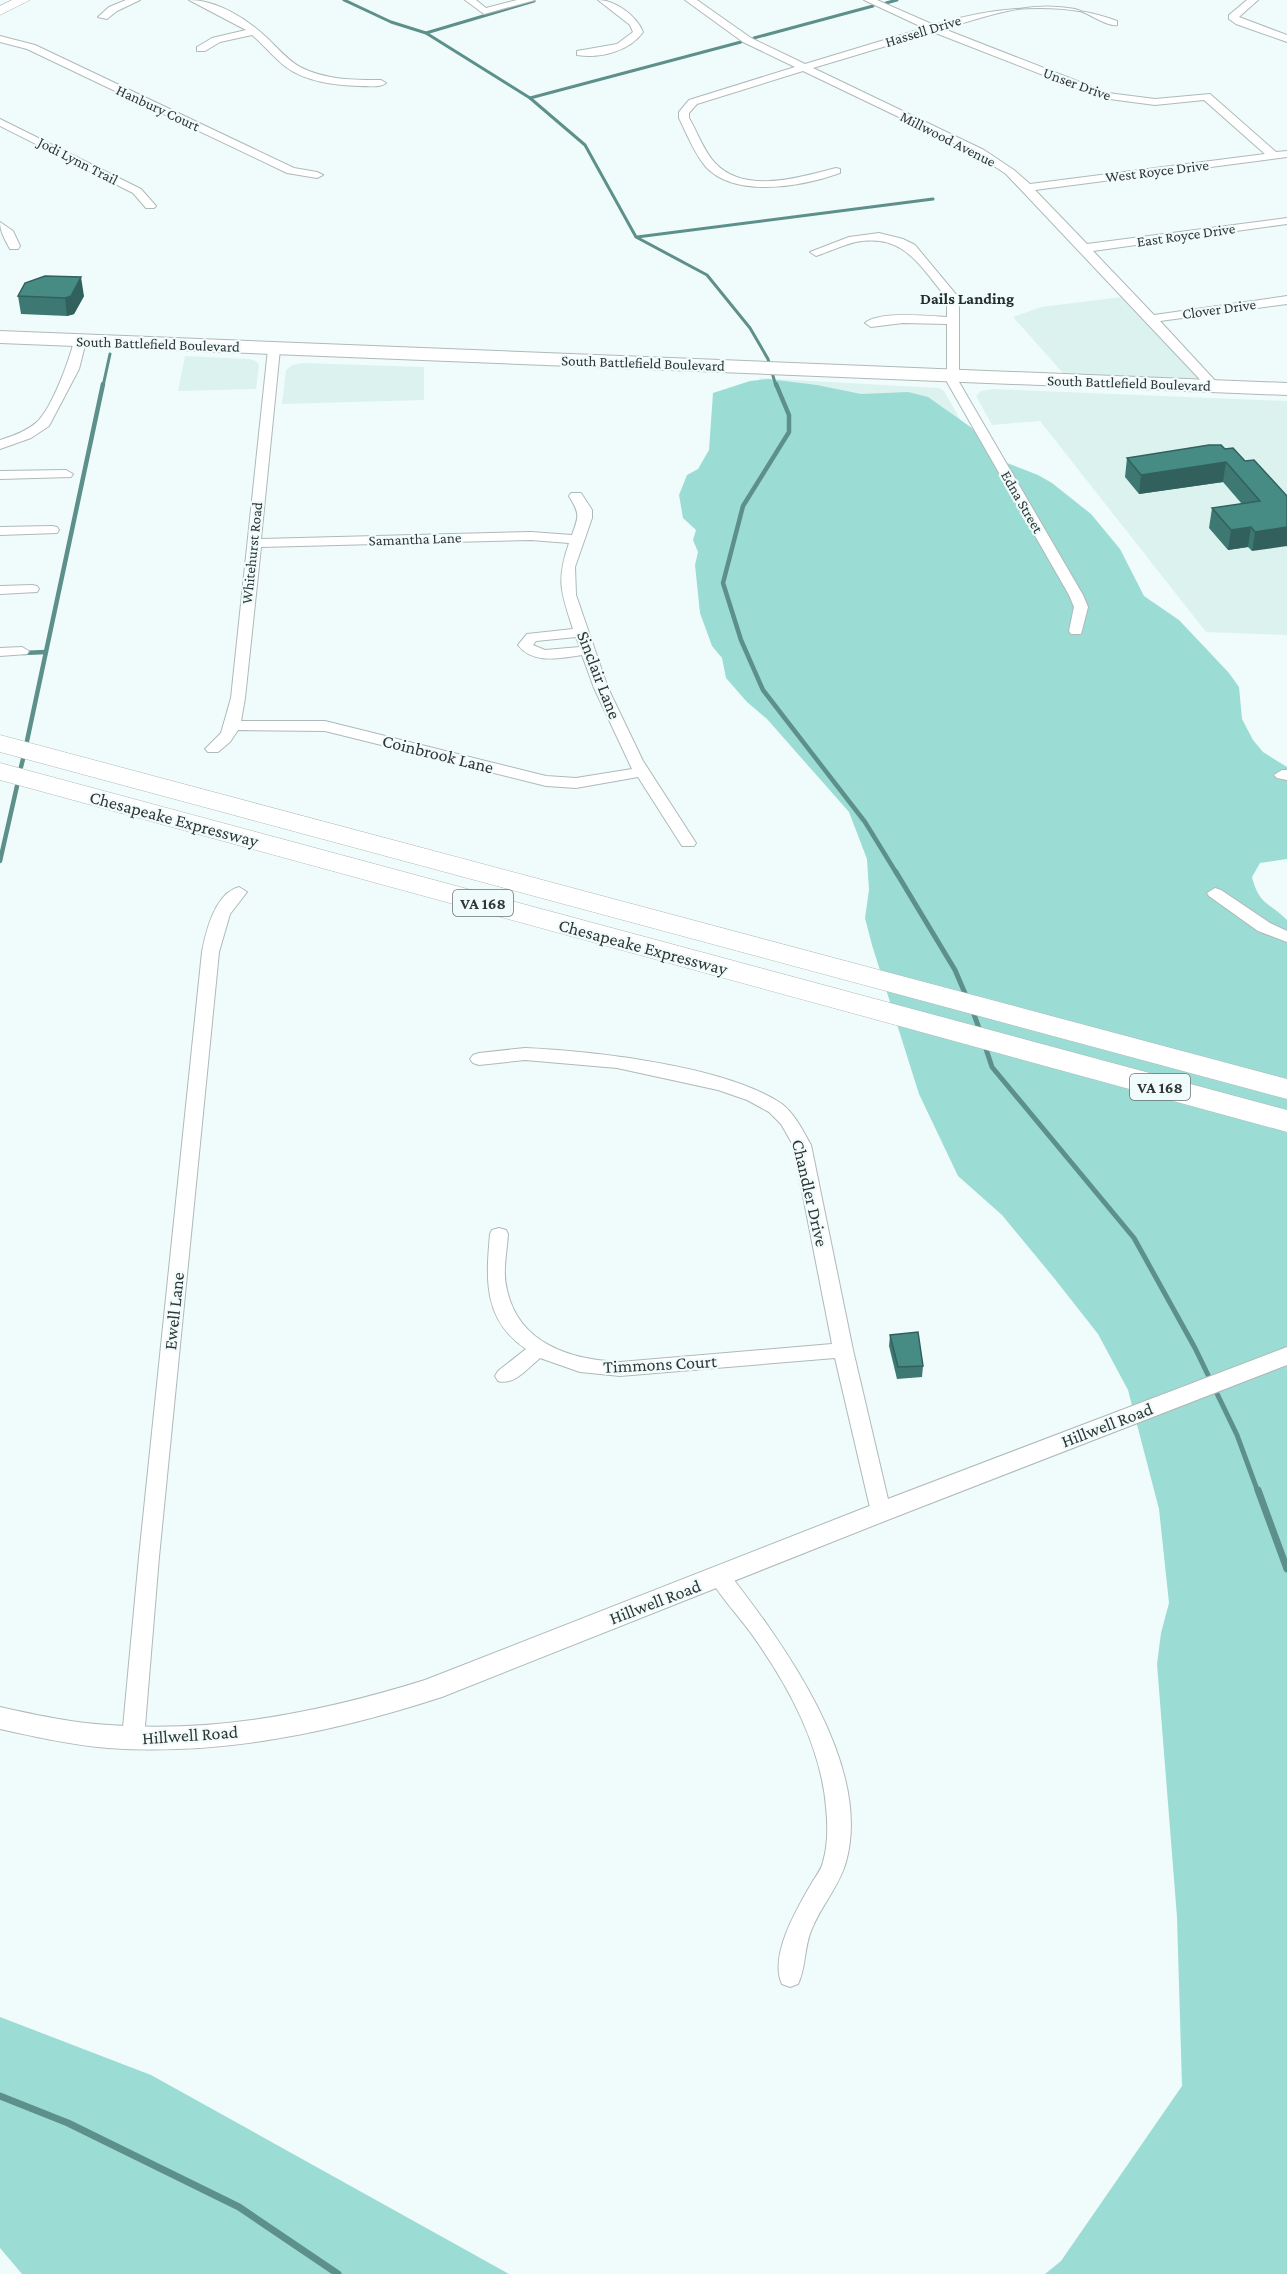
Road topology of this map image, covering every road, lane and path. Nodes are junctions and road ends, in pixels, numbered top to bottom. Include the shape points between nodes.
1 (23, 0) edge
2 (135, 0) edge
3 (194, 0) edge
4 (470, 0) edge
5 (530, 0) edge
6 (603, 0) edge
7 (690, 0) edge
8 (869, 0) edge
9 (1254, 0) edge
10 (0, 11) edge
11 (103, 16) dead end
12 (1113, 23) dead end
13 (933, 28) junction
14 (254, 32) junction
15 (0, 39) edge
16 (1287, 39) edge
17 (201, 49) dead end
18 (581, 52) dead end
19 (803, 68) junction
20 (381, 83) dead end
21 (1106, 96) junction
22 (1095, 104) dead end
23 (0, 122) edge
24 (18, 130) junction
25 (0, 136) edge
26 (1287, 154) edge
27 (1274, 156) junction
28 (836, 171) dead end
29 (317, 175) dead end
30 (1027, 188) junction
31 (150, 206) dead end
32 (1287, 221) edge
33 (0, 225) edge
34 (14, 246) dead end
35 (1085, 248) junction
36 (816, 252) dead end
37 (1287, 300) edge
38 (1151, 319) junction
39 (954, 321) junction
40 (871, 323) dead end
41 (0, 337) edge
42 (80, 341) junction
43 (274, 349) junction
44 (952, 376) junction
45 (1214, 386) junction
46 (1287, 389) edge
47 (0, 445) edge
48 (66, 474) dead end
49 (0, 475) edge
50 (576, 496) dead end
51 (52, 530) dead end
52 (0, 531) edge
53 (578, 540) junction
54 (253, 543) junction
55 (32, 589) dead end
56 (0, 590) edge
57 (1076, 631) dead end
58 (582, 632) junction
59 (588, 650) junction
60 (22, 651) dead end
61 (0, 652) edge
62 (233, 724) junction
63 (0, 743) edge
64 (213, 749) dead end
65 (0, 771) edge
66 (642, 772) junction
67 (688, 843) dead end
68 (239, 892) dead end
69 (1215, 893) dead end
70 (1287, 937) edge
71 (1036, 1037) junction
72 (479, 1059) dead end
73 (1287, 1089) edge
74 (1287, 1121) edge
75 (499, 1234) dead end
76 (539, 1349) junction
77 (843, 1350) junction
78 (1280, 1358) edge
79 (505, 1376) dead end
80 (881, 1512) junction
81 (720, 1577) junction
82 (0, 1718) edge
83 (133, 1738) junction
84 (790, 1977) dead end

1 - 10 main road
2 - 11 street
3 - 14 street
4 - 5 street via 484,11
6 - 18 street via 635,24 638,32 622,45
7 - 19 street, Millwood Avenue via 747,40
8 - 13 street, Unser Drive
9 - 16 street via 1233,17
12 - 13 street, Hassell Drive via 1084,8 1034,3 1000,8
13 - 19 street, Hassell Drive
13 - 21 street, Unser Drive
14 - 17 street via 216,40
14 - 20 street via 285,61 307,73 341,81
15 - 29 street, Hanbury Court via 31,47 291,171
19 - 28 street, Hassell Drive via 693,102 684,118 711,165 728,177 774,184
19 - 30 street, Millwood Avenue via 980,152
21 - 22 street
21 - 27 street, Unser Drive via 1155,102 1206,96
23 - 24 street, Jodi Lynn Trail
24 - 25 street
24 - 31 street, Jodi Lynn Trail via 137,192
26 - 27 street, West Royce Drive
27 - 30 street, West Royce Drive
30 - 35 street, Millwood Avenue
32 - 35 street, East Royce Drive
33 - 34 street via 9,233
35 - 38 street, Millwood Avenue
36 - 39 street via 868,237 906,244 953,298
37 - 38 street, Clover Drive
38 - 45 street, Millwood Avenue
39 - 40 street via 903,319
39 - 44 street
41 - 42 main road, South Battlefield Boulevard
42 - 43 main road, South Battlefield Boulevard
42 - 47 street via 73,369 44,423
43 - 44 main road, South Battlefield Boulevard
43 - 54 street, Whitehurst Road
44 - 45 main road, South Battlefield Boulevard
44 - 57 street, Edna Street via 1076,596 1081,607
45 - 46 main road, South Battlefield Boulevard
48 - 49 street
50 - 53 street, Sinclair Lane via 585,510
51 - 52 street
53 - 54 street, Samantha Lane via 531,536
53 - 58 street, Sinclair Lane via 568,579 569,595
54 - 62 street, Whitehurst Road
55 - 56 street
58 - 59 street, Sinclair Lane
58 - 59 street via 532,637 525,645 528,650 542,654
59 - 66 street, Sinclair Lane via 601,688
60 - 61 street
62 - 64 street via 228,736
62 - 66 street, Coinbrook Lane via 325,726 546,781 591,782
63 - 71 highway, Chesapeake Expressway / VA 168 via 948,998
65 - 71 highway, Chesapeake Expressway / VA 168 via 966,1034
66 - 67 street, Sinclair Lane
68 - 83 street, Ewell Lane via 224,906 215,923 206,994
69 - 70 street via 1264,927
71 - 73 highway, Chesapeake Expressway / VA 168
71 - 74 highway, Chesapeake Expressway / VA 168
72 - 77 street, Chandler Drive via 552,1055 638,1067 727,1086 776,1109 802,1145
75 - 76 street, Timmons Court via 497,1289 510,1321
76 - 77 street, Timmons Court via 570,1364 610,1369
76 - 79 street
77 - 80 street, Chandler Drive
78 - 80 street, Hillwell Road
80 - 81 street, Hillwell Road
81 - 83 street, Hillwell Road via 376,1707 333,1718 219,1735
81 - 84 street via 774,1650 807,1711 830,1766 839,1810 835,1863 805,1916 791,1952
82 - 83 street, Hillwell Road via 47,1729

